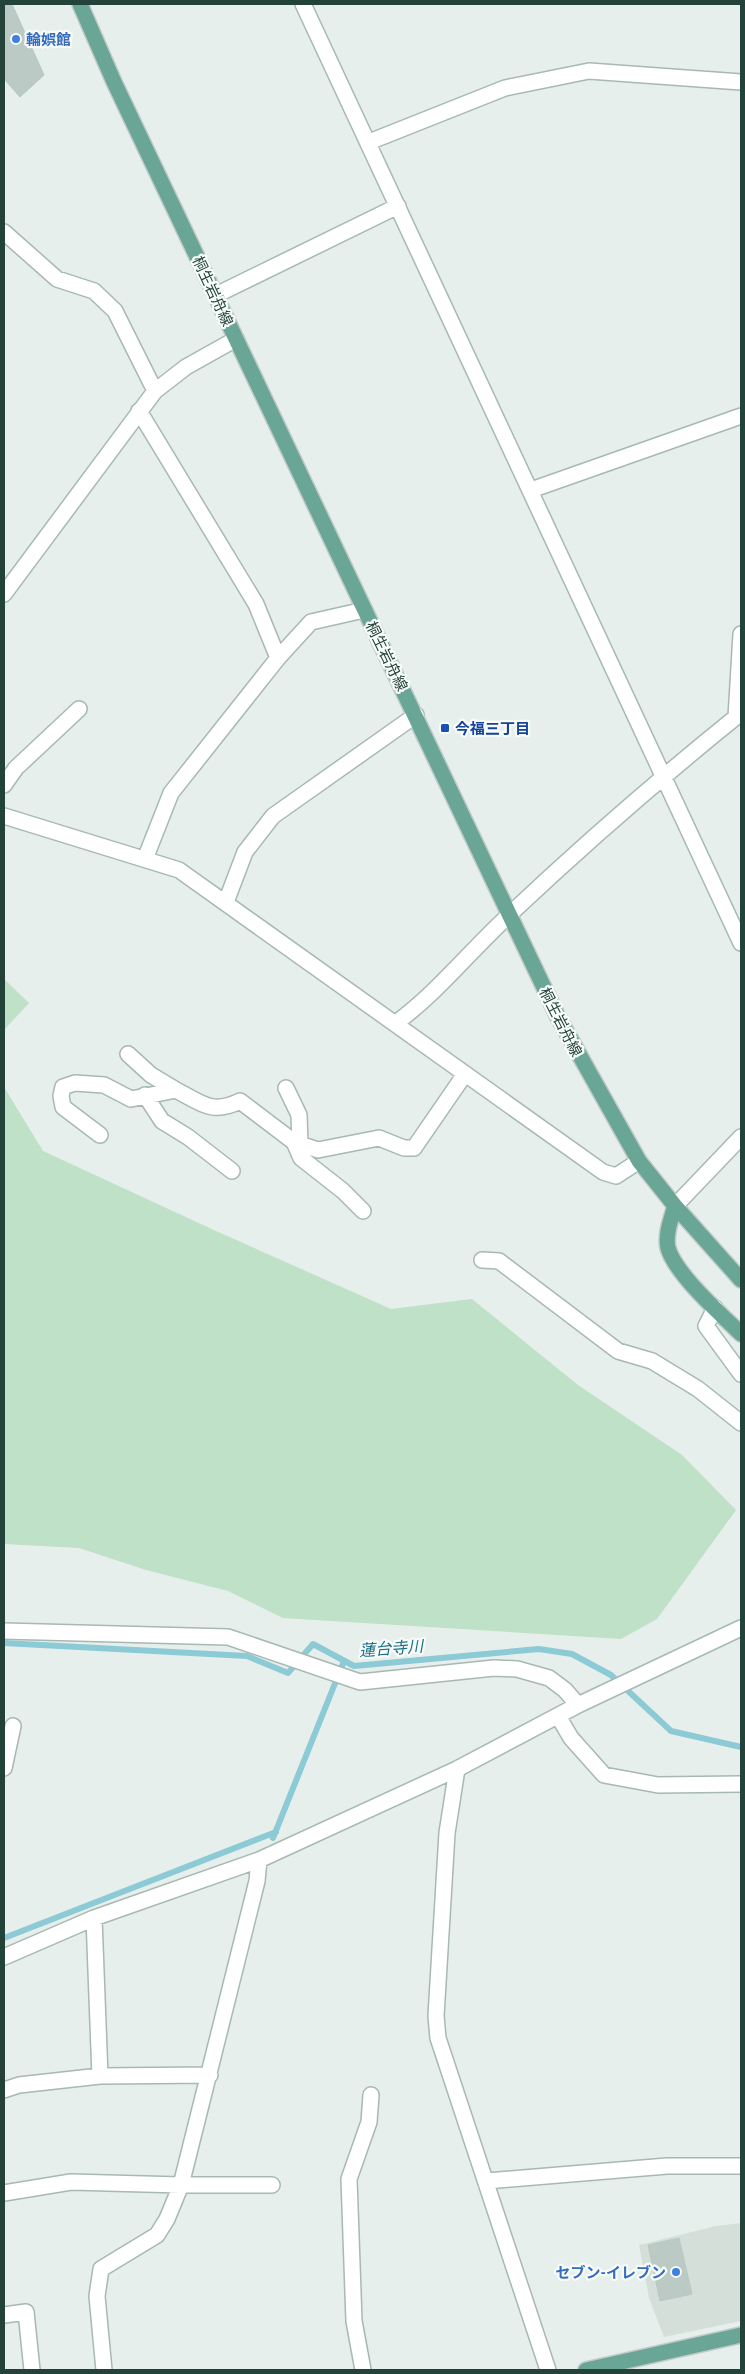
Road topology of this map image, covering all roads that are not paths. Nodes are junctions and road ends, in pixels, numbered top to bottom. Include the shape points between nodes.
1 (80, 4) edge
2 (303, 4) edge
3 (741, 82) edge
4 (369, 142) junction
5 (398, 206) junction
6 (4, 232) edge
7 (216, 295) junction
8 (236, 339) junction
9 (155, 391) junction
10 (139, 411) junction
11 (741, 416) edge
12 (531, 490) junction
13 (4, 594) edge
14 (364, 610) junction
15 (741, 634) edge
16 (278, 658) junction
17 (79, 709) dead end
18 (416, 715) junction
19 (663, 776) junction
20 (4, 785) edge
21 (4, 816) edge
22 (145, 859) junction
23 (226, 902) junction
24 (510, 914) junction
25 (740, 934) edge
26 (396, 1023) junction
27 (128, 1054) dead end
28 (464, 1074) junction
29 (286, 1088) dead end
30 (176, 1090) junction
31 (145, 1096) junction
32 (100, 1135) dead end
33 (741, 1137) edge
34 (297, 1143) junction
35 (639, 1161) junction
36 (232, 1171) dead end
37 (675, 1206) junction
38 (363, 1210) dead end
39 (482, 1260) dead end
40 (741, 1280) edge
41 (715, 1308) junction
42 (741, 1334) edge
43 (741, 1374) edge
44 (741, 1423) edge
45 (741, 1628) edge
46 (4, 1631) edge
47 (578, 1705) junction
48 (558, 1716) junction
49 (13, 1726) dead end
50 (4, 1768) edge
51 (457, 1769) junction
52 (741, 1784) edge
53 (259, 1860) junction
54 (94, 1918) junction
55 (4, 1957) edge
56 (100, 2076) junction
57 (210, 2076) junction
58 (4, 2090) edge
59 (371, 2095) dead end
60 (741, 2166) edge
61 (487, 2181) junction
62 (272, 2185) dead end
63 (180, 2186) junction
64 (4, 2193) edge
65 (4, 2315) edge
66 (741, 2335) edge
67 (32, 2370) edge
68 (104, 2370) edge
69 (363, 2370) edge
70 (548, 2370) edge
71 (586, 2370) edge

1 - 7 main road, 桐生岩舟線
2 - 4 street
3 - 4 street via 589,71 505,88
4 - 5 street
5 - 7 street
5 - 12 street
6 - 9 street via 57,279 94,291 115,310
7 - 8 main road, 桐生岩舟線
8 - 9 street via 186,367
8 - 14 main road, 桐生岩舟線
9 - 10 street
10 - 13 street
10 - 16 street via 256,604
11 - 12 street
12 - 19 street
14 - 16 street via 311,622
14 - 18 main road, 桐生岩舟線
15 - 19 street via 736,717
16 - 22 street via 171,794
17 - 20 street via 16,768
18 - 23 street via 273,816 245,852
18 - 24 main road, 桐生岩舟線
19 - 24 street
19 - 25 street
21 - 22 street
22 - 23 street via 179,870
23 - 26 street
24 - 26 street via 420,1006
24 - 35 main road, 桐生岩舟線 via 557,1015
26 - 28 street
27 - 30 street via 151,1075
28 - 34 street via 414,1148 404,1148 379,1138 318,1150
28 - 35 street via 603,1172 616,1176
29 - 34 street via 299,1115
30 - 31 street
30 - 34 street via 209,1108 227,1108 240,1101
31 - 32 street via 131,1099 104,1085 75,1083 63,1087 63,1107
31 - 36 street via 162,1121
33 - 37 street
34 - 38 street via 301,1158
35 - 37 main road, 桐生岩舟線
37 - 40 main road, 桐生岩舟線
37 - 41 main road via 670,1220 668,1248 680,1270
39 - 44 street via 499,1261 618,1351 652,1360
41 - 42 main road
41 - 43 street via 706,1326
45 - 47 street
46 - 47 street via 228,1637 360,1682 494,1668 517,1669 549,1678
47 - 48 street
48 - 51 street
48 - 52 street via 571,1738 604,1775 658,1785
49 - 50 street
51 - 53 street
51 - 61 street via 447,1833 436,2016 438,2038
53 - 54 street
53 - 57 street via 257,1881
54 - 55 street
54 - 56 street
56 - 57 street
56 - 58 street via 19,2085
57 - 63 street
59 - 69 street via 369,2122 349,2179 354,2321
60 - 61 street via 667,2166
61 - 70 street
62 - 63 street
63 - 64 street via 71,2182
63 - 68 street via 157,2235 101,2269 97,2296
65 - 67 street via 26,2312
66 - 71 main road

